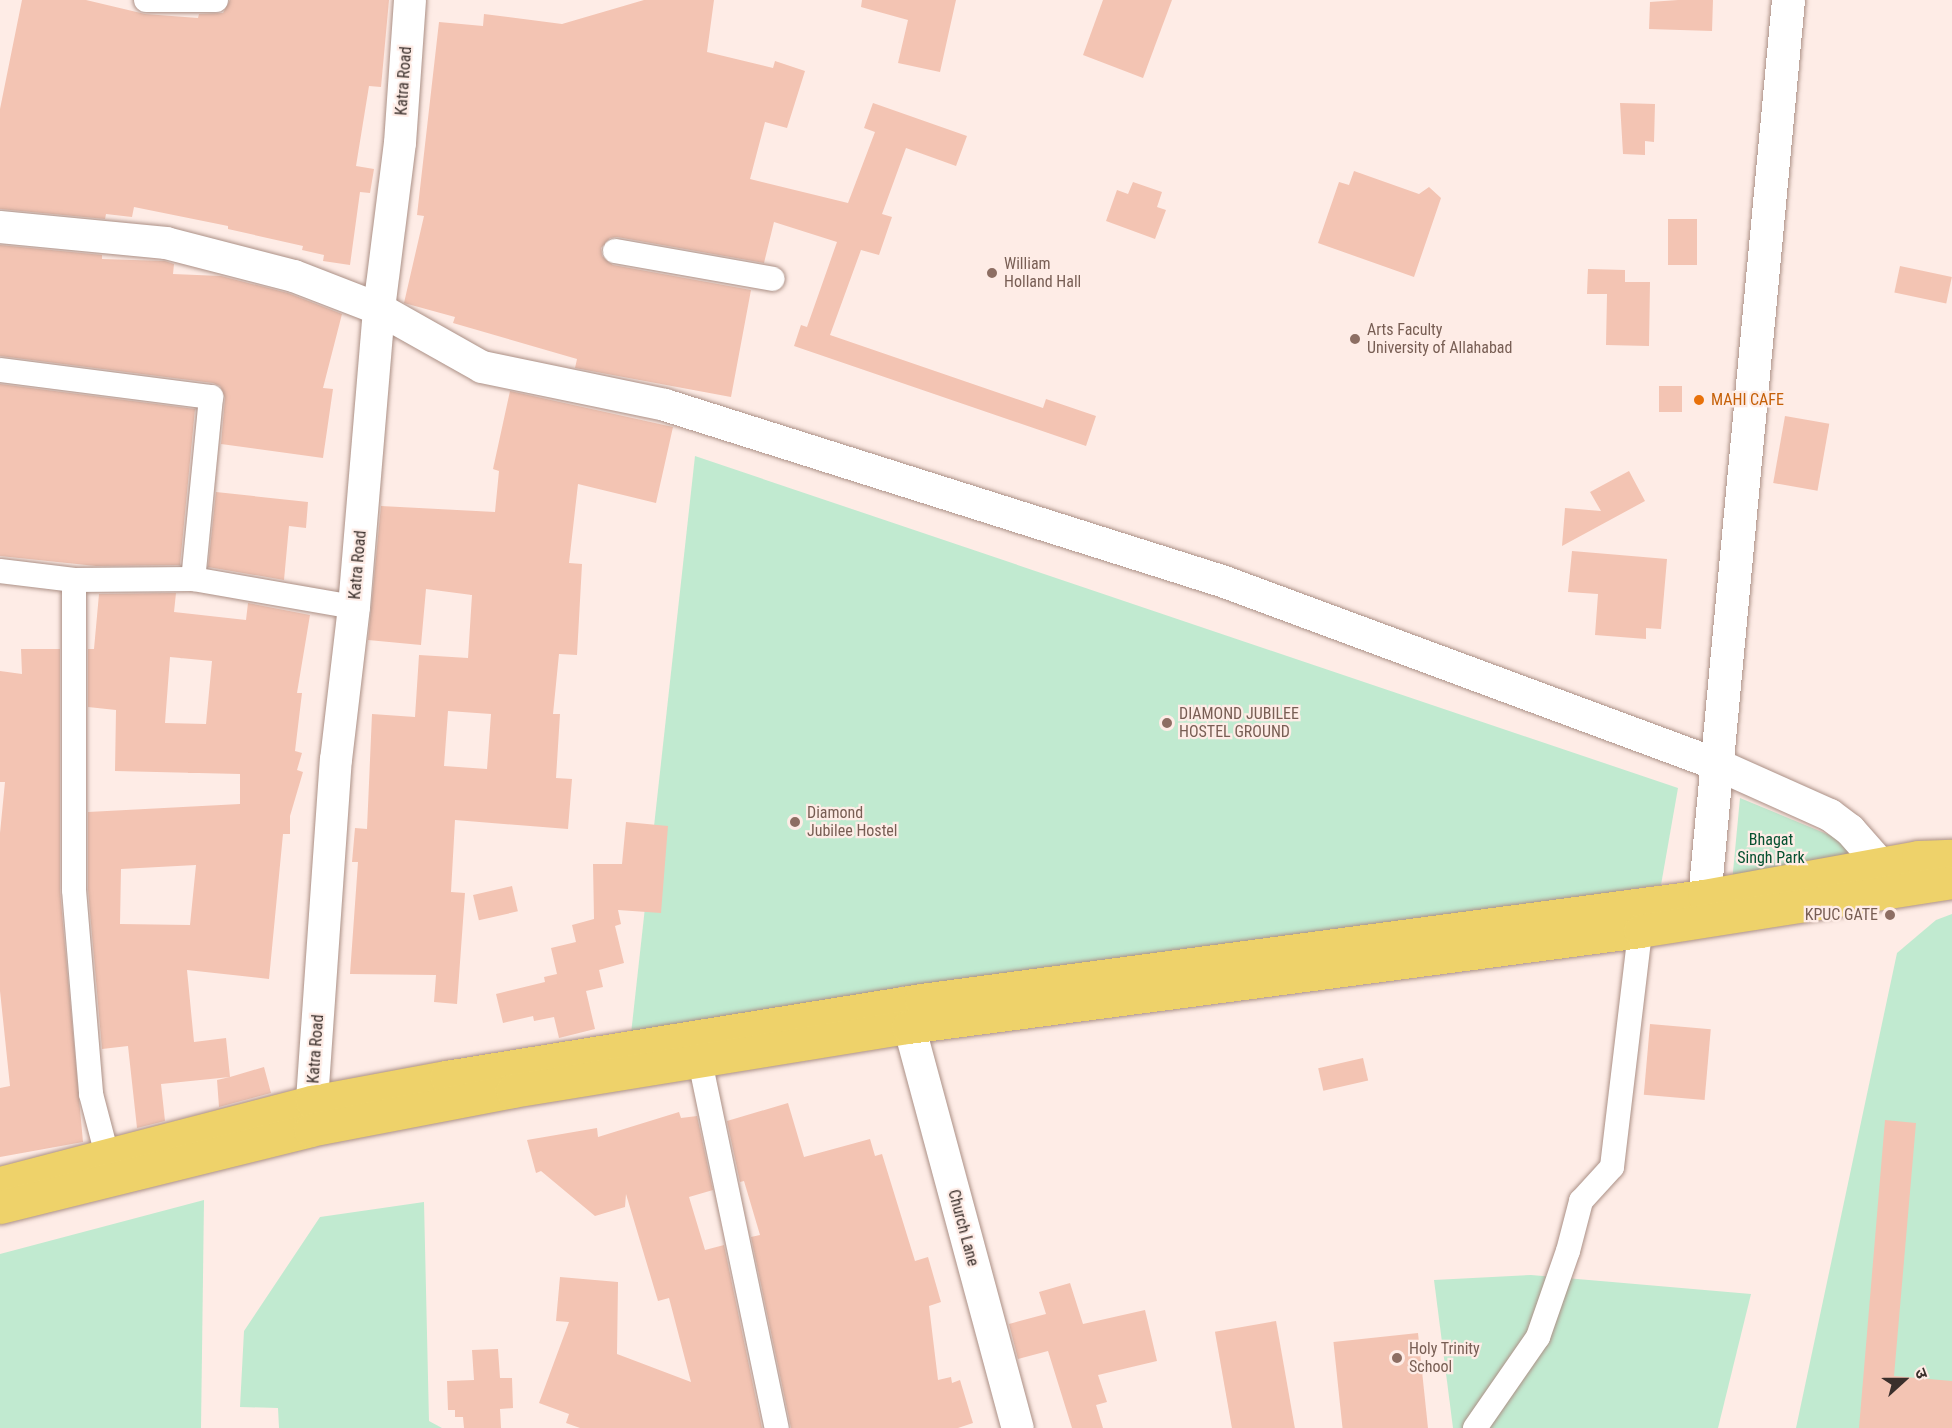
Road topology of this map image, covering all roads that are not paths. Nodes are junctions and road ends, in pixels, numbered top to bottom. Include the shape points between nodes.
1 (146, 0) edge
2 (216, 0) edge
3 (410, 0) edge
4 (1788, 0) edge
5 (0, 227) edge
6 (615, 251) dead end
7 (773, 279) dead end
8 (379, 309) junction
9 (0, 370) edge
10 (0, 571) edge
11 (193, 579) junction
12 (74, 580) junction
13 (354, 607) junction
14 (1716, 764) junction
15 (1952, 856) edge
16 (1880, 864) junction
17 (1952, 882) edge
18 (1703, 908) junction
19 (1640, 931) junction
20 (906, 1015) junction
21 (700, 1061) junction
22 (311, 1116) junction
23 (107, 1155) junction
24 (0, 1183) edge
25 (0, 1207) edge
26 (777, 1428) edge
27 (1018, 1428) edge
28 (1475, 1428) edge

1 - 2 street
3 - 8 street, Katra Road via 400,143
4 - 14 main road via 1780,125
5 - 8 street via 166,243 294,276
6 - 7 street
8 - 13 street, Katra Road
8 - 14 street via 482,367 665,405 930,486 1222,580
9 - 11 street via 212,397
10 - 12 street
11 - 12 street
11 - 13 street
12 - 23 street via 74,890 91,1094
13 - 22 street, Katra Road via 336,760
14 - 16 street via 1830,815 1850,830
14 - 18 main road
15 - 16 highway
16 - 18 highway
17 - 18 highway
18 - 19 highway
18 - 20 highway
19 - 20 highway
19 - 28 street via 1612,1167 1581,1201 1538,1337
20 - 21 highway
20 - 22 highway
20 - 27 street, Church Lane
21 - 22 highway
21 - 26 street
22 - 23 highway
22 - 25 highway
23 - 24 highway

